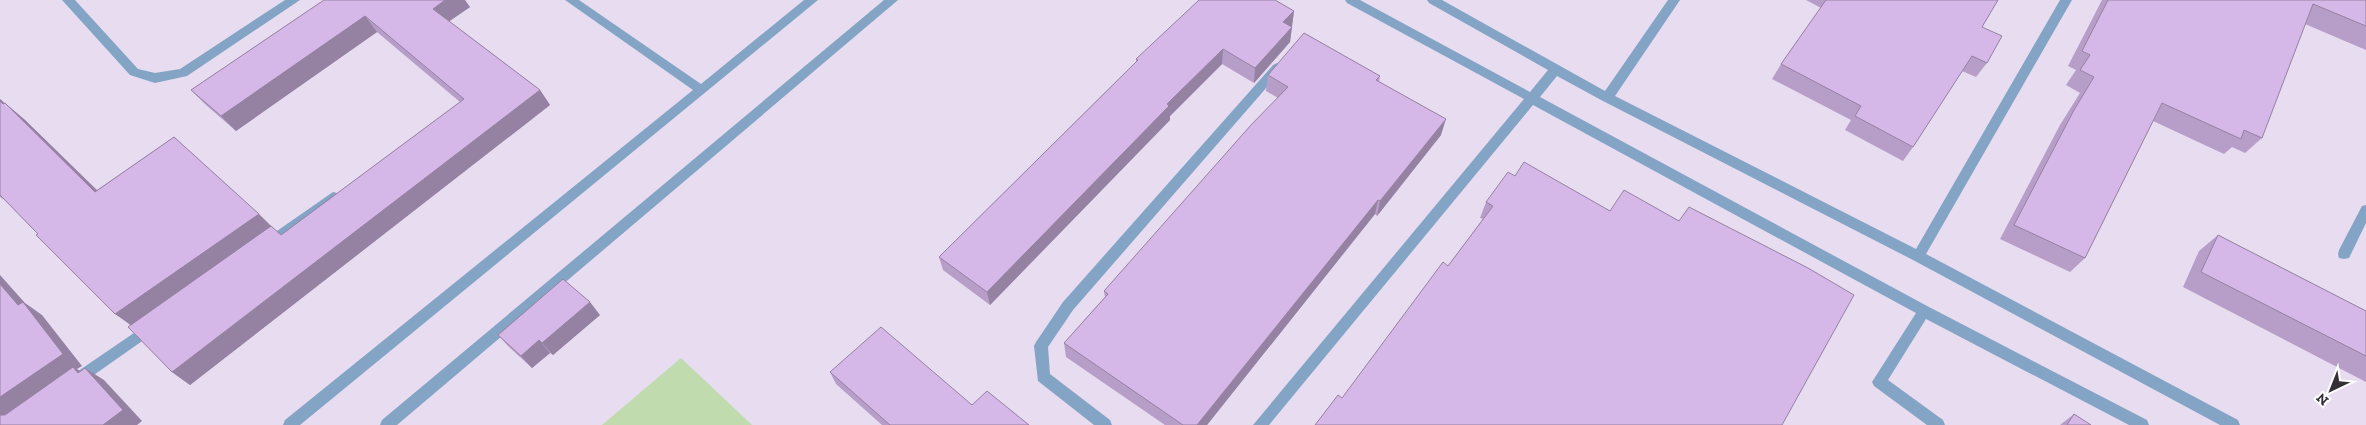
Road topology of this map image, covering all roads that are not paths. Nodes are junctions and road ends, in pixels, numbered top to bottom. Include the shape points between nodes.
1 (68, 0) edge
2 (294, 0) edge
3 (571, 0) edge
4 (812, 0) edge
5 (892, 0) edge
6 (1351, 0) edge
7 (1433, 0) edge
8 (1674, 0) edge
9 (2066, 0) edge
10 (1285, 59) edge
11 (1556, 69) junction
12 (701, 90) junction
13 (1532, 97) junction
14 (1607, 98) junction
15 (345, 188) edge
16 (2366, 210) edge
17 (256, 252) edge
18 (2344, 254) dead end
19 (1918, 256) junction
20 (1924, 311) junction
21 (159, 321) edge
22 (62, 390) edge
23 (290, 425) edge
24 (387, 425) edge
25 (1105, 425) edge
26 (1260, 425) edge
27 (1938, 425) edge
28 (2142, 425) edge
29 (2233, 425) edge

1 - 2 street via 134,72 155,78 183,73
3 - 12 street
4 - 12 street
5 - 24 street
6 - 13 street
7 - 11 street
8 - 14 street
9 - 19 street
10 - 25 street via 1068,306 1041,346 1043,378
11 - 13 street
11 - 14 street
12 - 23 street
13 - 20 street
13 - 26 street
14 - 19 street
15 - 17 street
16 - 18 street
19 - 29 street
20 - 27 street via 1879,382
20 - 28 street
21 - 22 street

